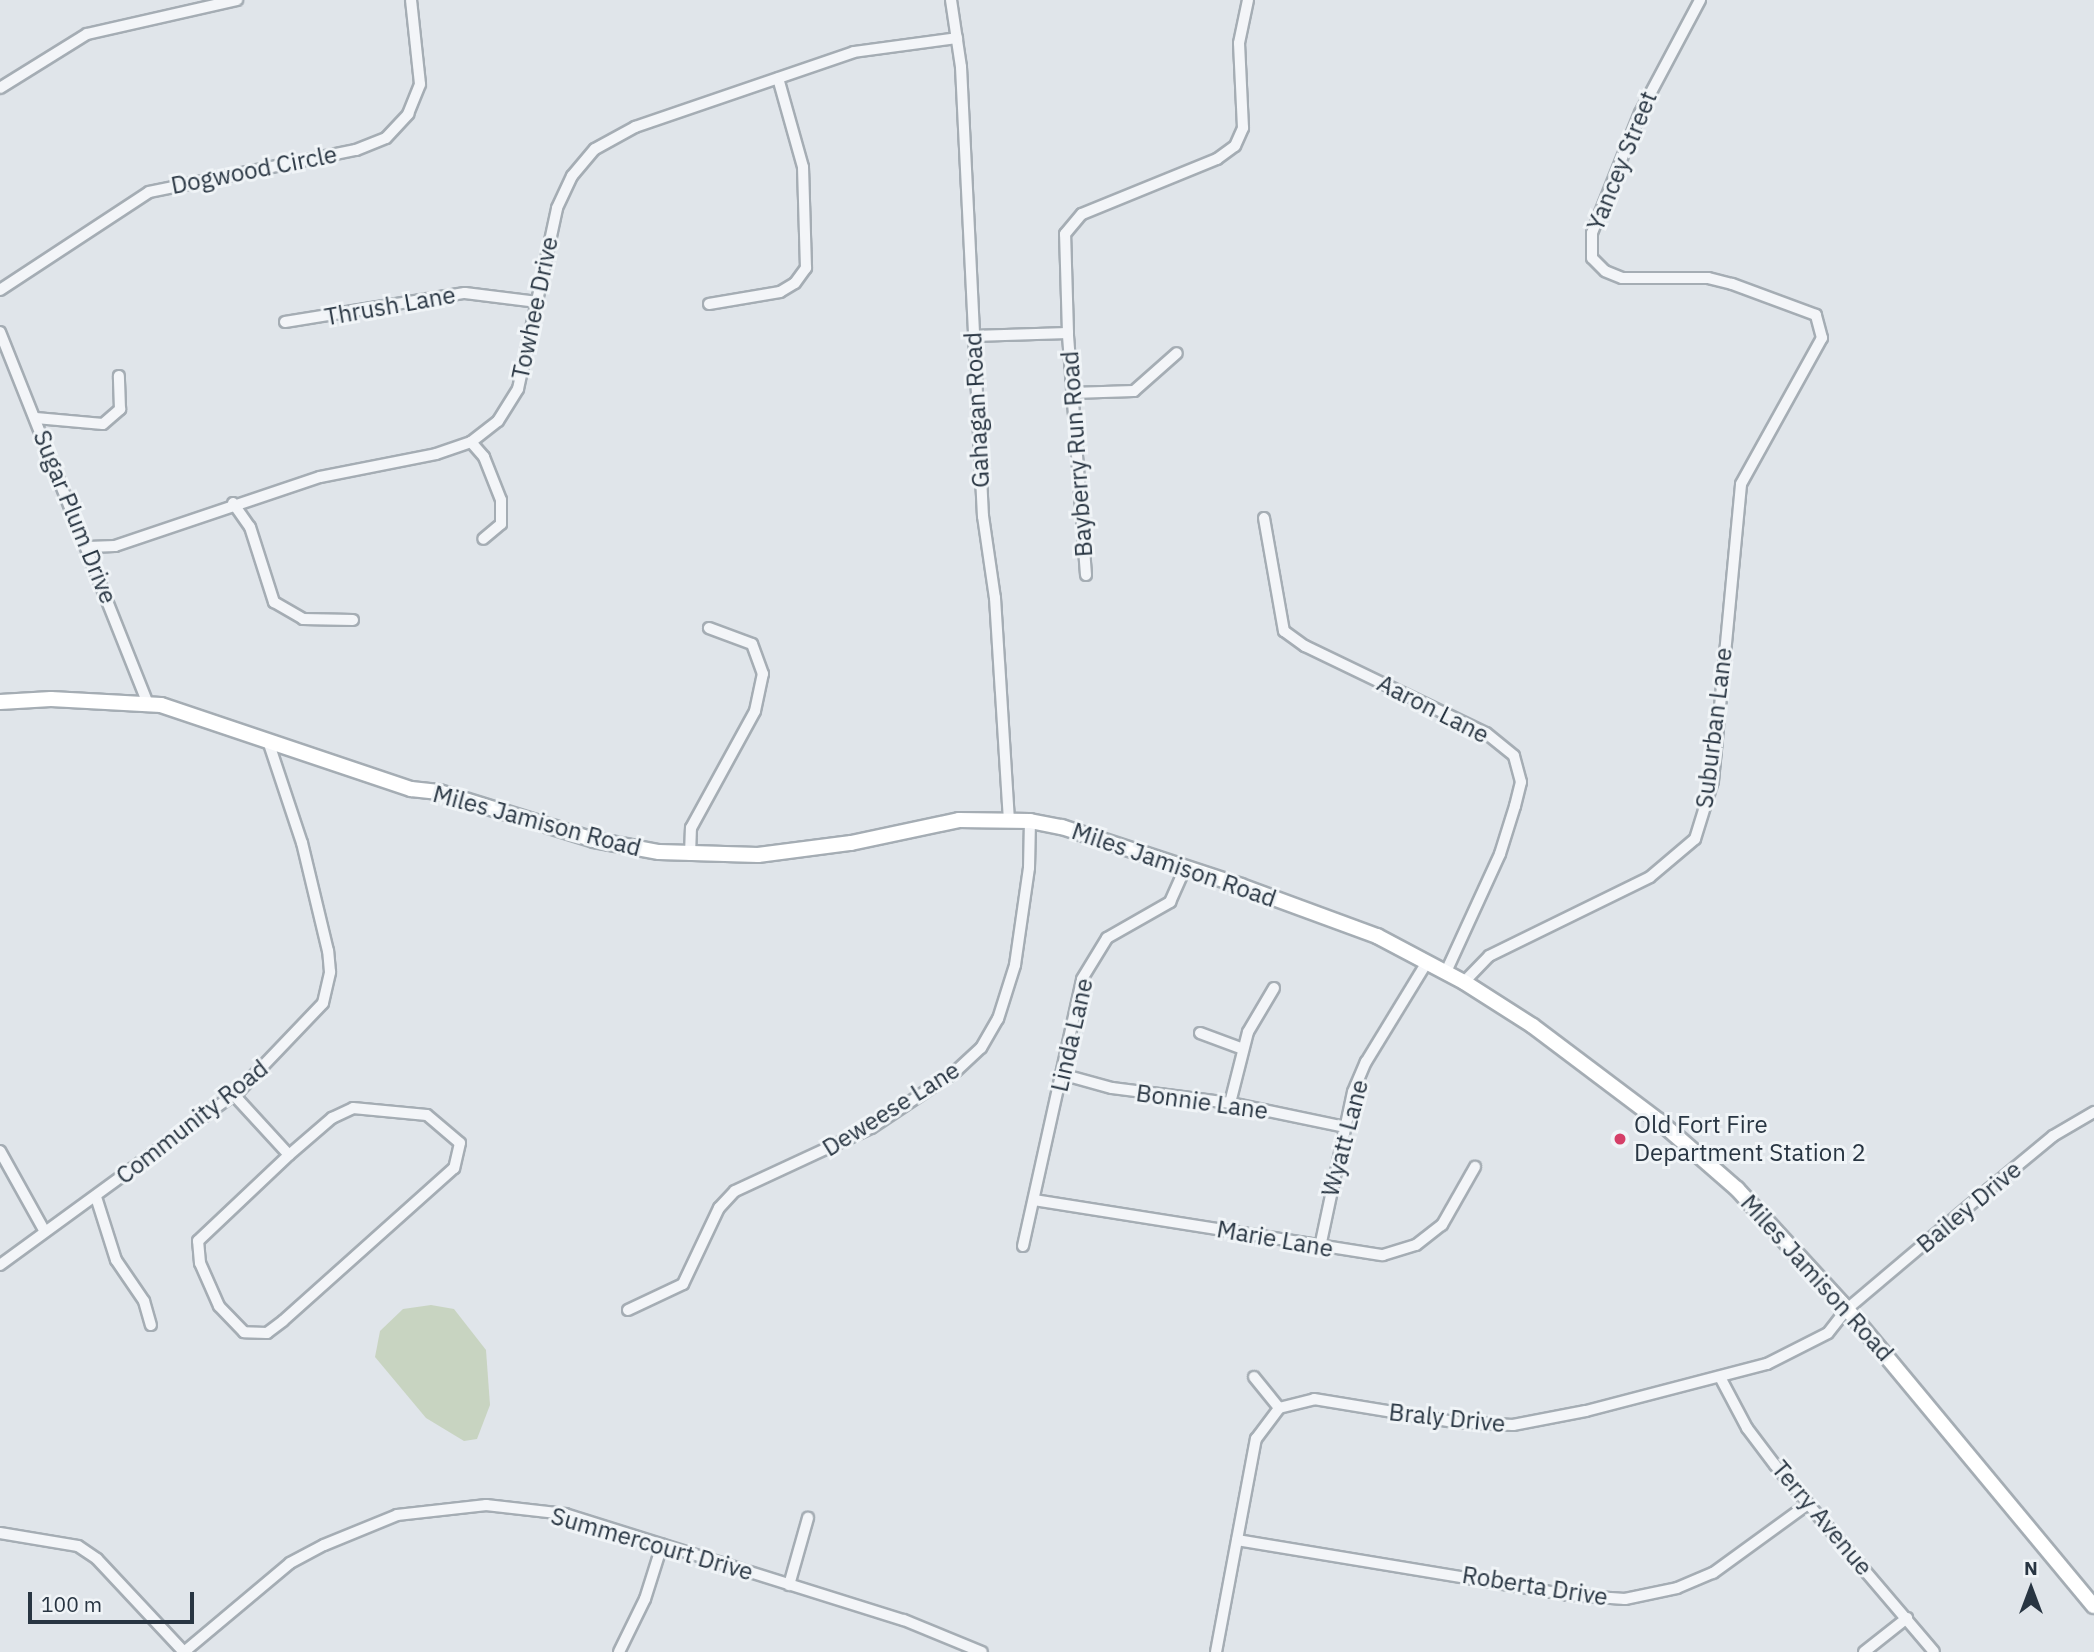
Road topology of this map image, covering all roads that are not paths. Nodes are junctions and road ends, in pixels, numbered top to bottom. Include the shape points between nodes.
1 (237, 0) edge
2 (411, 0) edge
3 (951, 0) edge
4 (1248, 0) edge
5 (1700, 0) edge
6 (957, 38) junction
7 (778, 78) junction
8 (0, 88) edge
9 (0, 290) edge
10 (537, 302) junction
11 (709, 304) dead end
12 (285, 322) dead end
13 (0, 332) edge
14 (1068, 333) junction
15 (973, 336) junction
16 (1177, 353) dead end
17 (1812, 361) joint
18 (120, 376) dead end
19 (1072, 393) junction
20 (36, 418) junction
21 (471, 442) junction
22 (233, 503) junction
23 (1264, 518) dead end
24 (483, 539) dead end
25 (88, 548) junction
26 (1086, 575) dead end
27 (353, 620) dead end
28 (709, 628) dead end
29 (0, 702) edge
30 (148, 703) junction
31 (268, 741) junction
32 (1009, 820) junction
33 (1030, 821) junction
34 (690, 855) junction
35 (1185, 867) junction
36 (1427, 962) junction
37 (1446, 972) junction
38 (1464, 982) junction
39 (1274, 988) dead end
40 (1200, 1033) dead end
41 (1243, 1049) junction
42 (1061, 1074) junction
43 (233, 1095) junction
44 (1230, 1103) junction
45 (2094, 1112) edge
46 (1345, 1127) junction
47 (1, 1155) edge
48 (289, 1155) junction
49 (1475, 1167) dead end
50 (96, 1196) junction
51 (1034, 1200) junction
52 (44, 1230) junction
53 (1023, 1246) dead end
54 (1320, 1247) junction
55 (0, 1265) edge
56 (1847, 1309) junction
57 (628, 1310) dead end
58 (151, 1325) dead end
59 (1254, 1377) dead end
60 (1720, 1377) junction
61 (1279, 1408) junction
62 (1808, 1504) junction
63 (808, 1518) dead end
64 (0, 1534) edge
65 (1237, 1540) junction
66 (662, 1545) junction
67 (789, 1585) junction
68 (2094, 1606) edge
69 (1907, 1618) junction
70 (184, 1652) edge
71 (619, 1652) edge
72 (982, 1652) edge
73 (1216, 1652) edge
74 (1864, 1652) edge
75 (1934, 1652) edge

1 - 8 street via 87,34
2 - 9 street, Dogwood Circle via 420,84 408,114 386,138 356,150 149,192
3 - 6 street, Gahagan Road
4 - 14 street, Bayberry Run Road via 1239,43 1240,138 1217,159 1075,219 1065,234 1063,251
5 - 17 street, Yancey Street via 1640,113 1592,233 1592,258 1605,271 1622,278 1708,278 1816,315 1822,338
6 - 7 street, Towhee Drive via 854,52
6 - 15 street, Gahagan Road
7 - 10 street, Towhee Drive via 635,127 595,149 572,176 557,208
7 - 11 street via 803,167 806,268 795,283 780,292
10 - 12 street, Thrush Lane via 465,293
10 - 21 street, Towhee Drive via 518,389 498,421
13 - 20 street, Sugar Plum Drive
14 - 15 street, Bayberry Run Road
14 - 19 street, Bayberry Run Road
15 - 32 street, Gahagan Road via 983,516 1009,764
16 - 19 street via 1133,391
17 - 38 street, Suburban Lane via 1741,484 1713,780 1695,839 1650,877 1489,956
18 - 20 street via 120,409 103,424
19 - 26 street, Bayberry Run Road
20 - 25 street, Sugar Plum Drive
21 - 22 street, Towhee Drive via 436,454 320,477
21 - 24 street via 484,457 500,500 500,524
22 - 25 street, Towhee Drive via 115,546
22 - 27 street via 250,527 274,602 292,617
23 - 37 street, Aaron Lane via 1284,631 1305,646 1486,733 1514,756 1521,782 1500,854
25 - 30 street, Sugar Plum Drive
28 - 34 street via 752,644 763,674 755,711 691,828
29 - 30 main road, Miles Jamison Road
30 - 31 main road, Miles Jamison Road
31 - 34 main road, Miles Jamison Road via 411,789 439,792 594,840
31 - 43 street, Community Road via 309,868 330,972 323,1003 313,1018
32 - 33 main road, Miles Jamison Road
32 - 34 main road, Miles Jamison Road via 960,820 790,852
33 - 35 main road, Miles Jamison Road
33 - 57 street, Deweese Lane via 1029,867 1015,965 998,1018 981,1048 956,1071 871,1128 735,1191 719,1209 683,1283
35 - 36 main road, Miles Jamison Road via 1347,924
35 - 42 street, Linda Lane via 1170,902 1118,930 1093,956 1075,1006
36 - 37 main road, Miles Jamison Road
36 - 46 street, Wyatt Lane via 1366,1062
37 - 38 main road, Miles Jamison Road
38 - 56 main road, Miles Jamison Road via 1533,1026 1688,1144 1774,1225
39 - 41 street via 1250,1027
40 - 41 street
41 - 44 street
42 - 44 street, Bonnie Lane via 1163,1098
42 - 51 street, Linda Lane
43 - 48 street
43 - 50 street, Community Road
44 - 46 street, Bonnie Lane
45 - 56 street, Bailey Drive via 2053,1136
46 - 54 street, Wyatt Lane
47 - 52 street
48 - 48 street via 332,1118 354,1108 427,1115 460,1143 454,1168 282,1321 267,1333 244,1332 219,1306 200,1263 198,1241
49 - 54 street, Marie Lane via 1449,1217 1416,1245 1383,1255
50 - 52 street, Community Road
50 - 58 street via 116,1260 144,1301
51 - 53 street, Linda Lane
51 - 54 street, Marie Lane
52 - 55 street, Community Road
56 - 60 street, Braly Drive via 1834,1328 1815,1341 1767,1364
56 - 68 main road, Miles Jamison Road
59 - 61 street
60 - 61 street, Braly Drive via 1513,1425 1454,1422 1314,1399
60 - 62 street, Terry Avenue via 1747,1428
61 - 65 street via 1256,1439
62 - 65 street, Roberta Drive via 1713,1573 1677,1588 1625,1599 1568,1595
62 - 69 street, Terry Avenue
63 - 67 street
64 - 70 street via 78,1546 104,1567
65 - 73 street
66 - 67 street, Summercourt Drive
66 - 70 street, Summercourt Drive via 565,1514 486,1505 397,1516 361,1527 290,1563
66 - 71 street via 645,1599
67 - 72 street, Summercourt Drive via 950,1636
69 - 74 street
69 - 75 street, Terry Avenue

